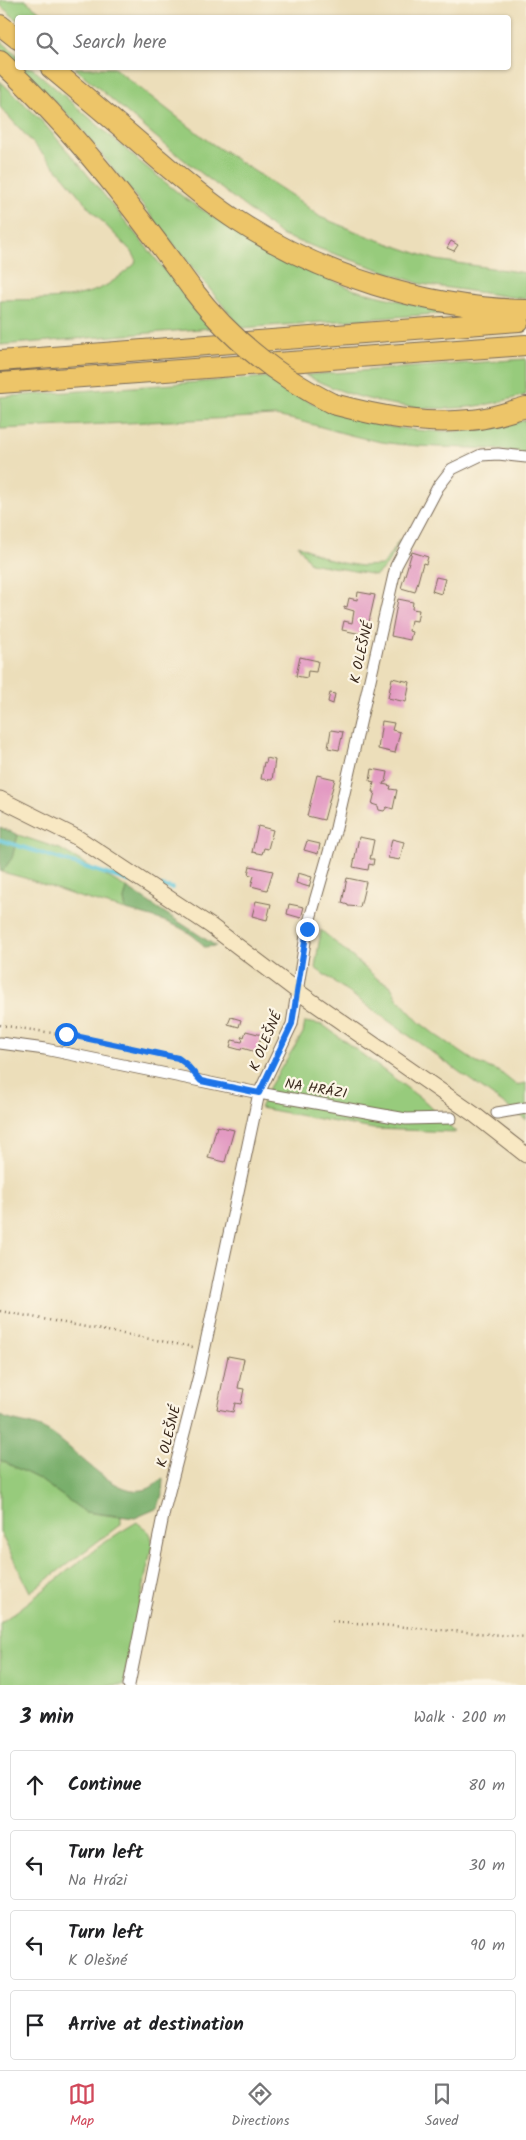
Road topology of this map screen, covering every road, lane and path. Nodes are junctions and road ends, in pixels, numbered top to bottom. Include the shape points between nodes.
1 (0, 25) edge
2 (15, 37) edge
3 (0, 62) edge
4 (53, 70) edge
5 (526, 310) edge
6 (526, 321) edge
7 (526, 345) edge
8 (0, 361) edge
9 (0, 383) edge
10 (526, 407) edge
11 (526, 457) edge
12 (0, 799) edge
13 (297, 991) junction
14 (0, 1025) edge
15 (0, 1043) edge
16 (201, 1081) junction
17 (259, 1093) junction
18 (526, 1108) edge
19 (497, 1113) dead end
20 (452, 1118) dead end
21 (526, 1155) edge
22 (0, 1311) edge
23 (204, 1349) junction
24 (332, 1621) dead end
25 (526, 1637) edge
26 (129, 1685) edge

1 - 2 highway
3 - 10 highway, bridge via 92,156 221,324 254,356 292,382 333,404 378,416 449,422
4 - 5 highway via 197,191 235,220 283,248 350,277 402,293 498,310
6 - 8 highway
7 - 9 highway
11 - 13 street, K OLEŠNÉ via 481,455 452,470 438,487 396,566 336,828 307,929
12 - 13 street via 78,838 211,926
13 - 17 street, K OLEŠNÉ via 292,1024
13 - 21 street via 475,1115
14 - 16 path via 66,1034 178,1058
15 - 16 street, NA HRÁZI
16 - 17 street, NA HRÁZI
17 - 20 street, NA HRÁZI via 406,1119
17 - 23 street, K OLEŠNÉ
18 - 19 street
22 - 23 path
23 - 26 street, K OLEŠNÉ via 164,1511
24 - 25 path

